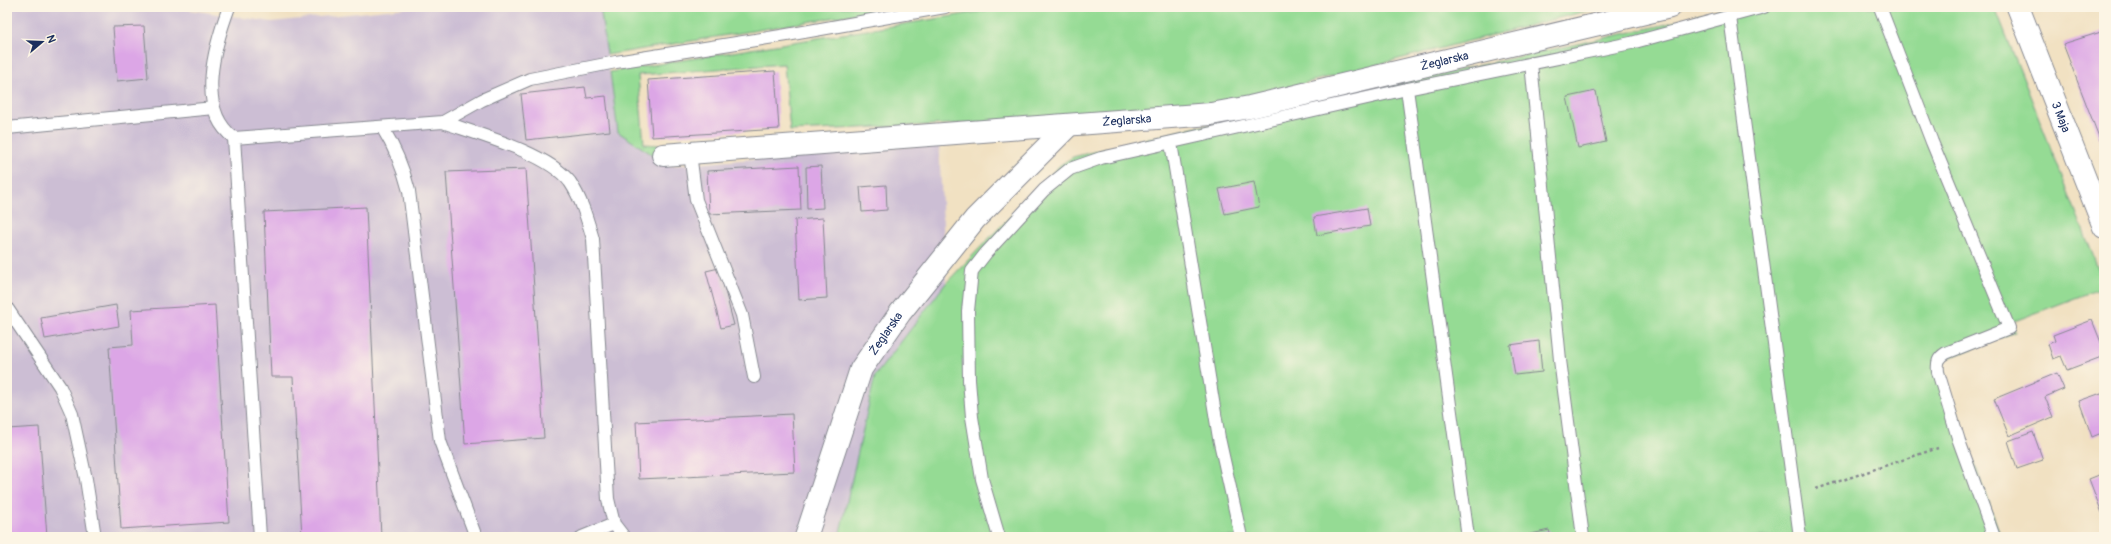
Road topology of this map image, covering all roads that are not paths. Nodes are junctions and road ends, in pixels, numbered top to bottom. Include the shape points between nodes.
1 (229, 7) edge
2 (945, 7) edge
3 (1670, 7) edge
4 (1764, 7) edge
5 (1880, 7) edge
6 (2018, 7) edge
7 (1730, 17) junction
8 (1531, 63) junction
9 (1407, 89) junction
10 (214, 108) junction
11 (443, 122) junction
12 (1069, 125) junction
13 (382, 127) junction
14 (7, 128) edge
15 (234, 138) junction
16 (1172, 143) junction
17 (690, 153) junction
18 (663, 155) dead end
19 (2104, 227) edge
20 (7, 308) edge
21 (754, 377) dead end
22 (614, 524) junction
23 (95, 537) edge
24 (260, 537) edge
25 (476, 537) edge
26 (582, 537) edge
27 (624, 537) edge
28 (806, 537) edge
29 (999, 537) edge
30 (1241, 537) edge
31 (1468, 537) edge
32 (1583, 537) edge
33 (1800, 537) edge
34 (1994, 537) edge

1 - 10 lane via 214,54
2 - 11 lane via 537,77 509,87
3 - 12 street, Żeglarska via 1231,111
4 - 7 lane
5 - 34 lane via 1932,142 2009,328 1939,358 1938,372 1959,441
6 - 19 street, 3 Maja
7 - 8 lane via 1631,43
7 - 33 lane
8 - 9 lane
8 - 32 lane via 1560,360
9 - 16 lane
9 - 31 lane
10 - 14 lane
10 - 15 lane via 217,121
11 - 13 lane
11 - 22 lane via 533,155 553,167 569,181 584,208 593,239 608,499
12 - 17 street
12 - 28 street, Żeglarska via 975,219 900,313 861,368
13 - 15 lane
13 - 25 lane via 404,169 410,191 440,441
15 - 24 lane
16 - 29 lane via 1101,158 1070,169 1044,190 972,271 968,312 972,417 982,479
16 - 30 lane via 1219,438
17 - 18 street
17 - 21 lane via 696,200 742,315
20 - 23 lane via 60,387 72,414
22 - 26 lane
22 - 27 lane

